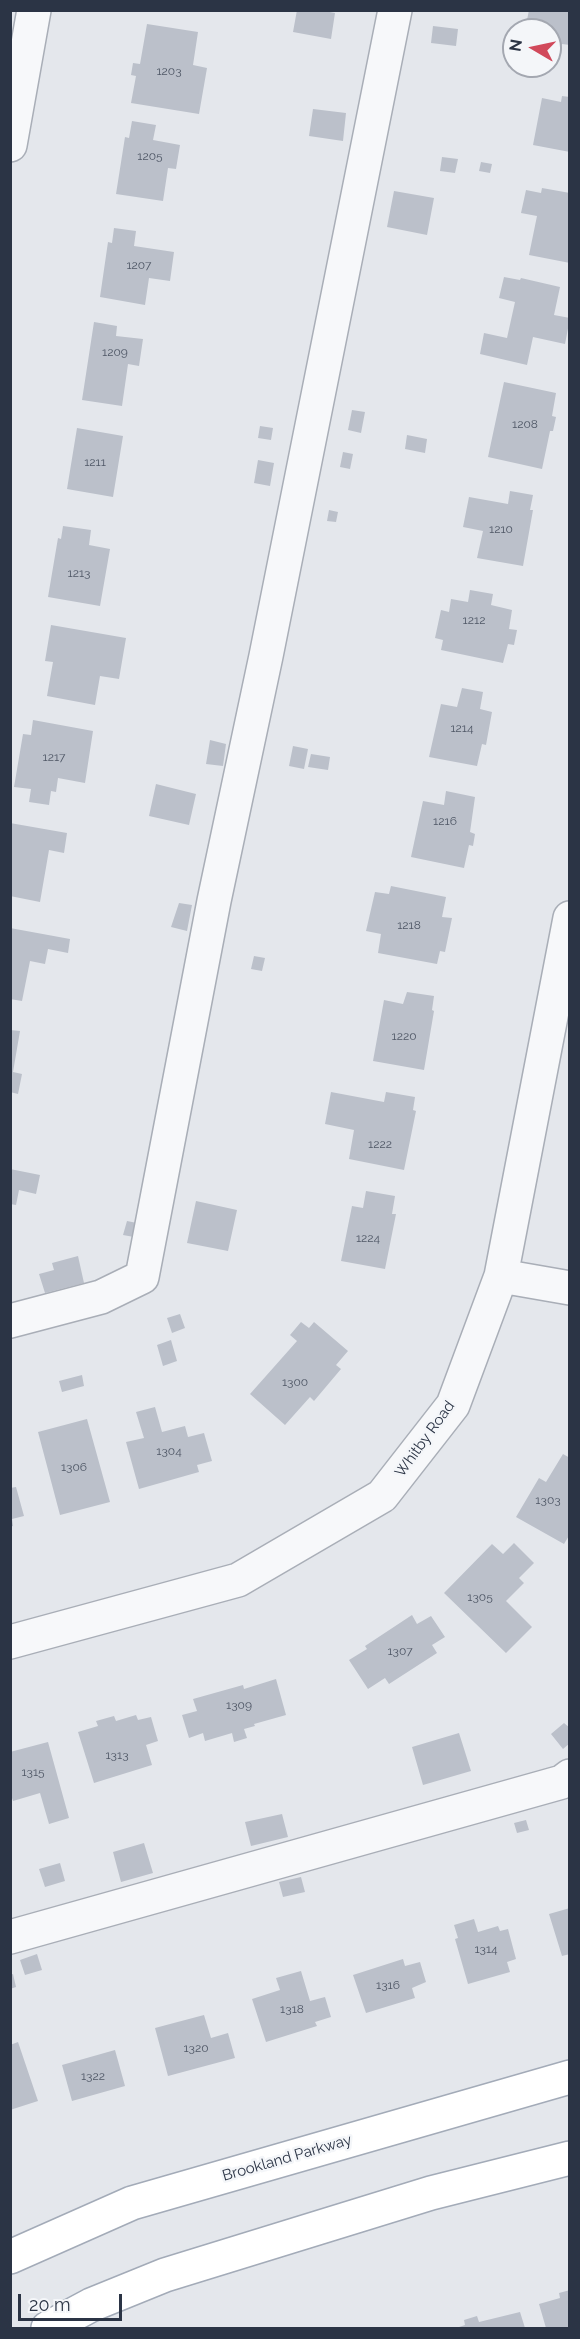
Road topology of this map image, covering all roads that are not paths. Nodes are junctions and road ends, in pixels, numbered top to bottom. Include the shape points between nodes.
1 (34, 10) edge
2 (395, 10) edge
3 (10, 145) edge
4 (570, 918) edge
5 (501, 1276) junction
6 (570, 1287) edge
7 (10, 1321) edge
8 (10, 1641) edge
9 (570, 1776) edge
10 (10, 1937) edge
11 (570, 2077) edge
12 (570, 2158) edge
13 (10, 2257) edge
14 (48, 2328) edge

1 - 3 street
2 - 7 street via 214,901 142,1277 101,1297
4 - 5 street, Whitby Road
5 - 6 street
5 - 8 street, Whitby Road via 453,1405 382,1496 238,1580
9 - 10 street via 562,1782
11 - 13 main road, Brookland Parkway via 132,2203
12 - 14 main road via 431,2193 165,2275 91,2305

